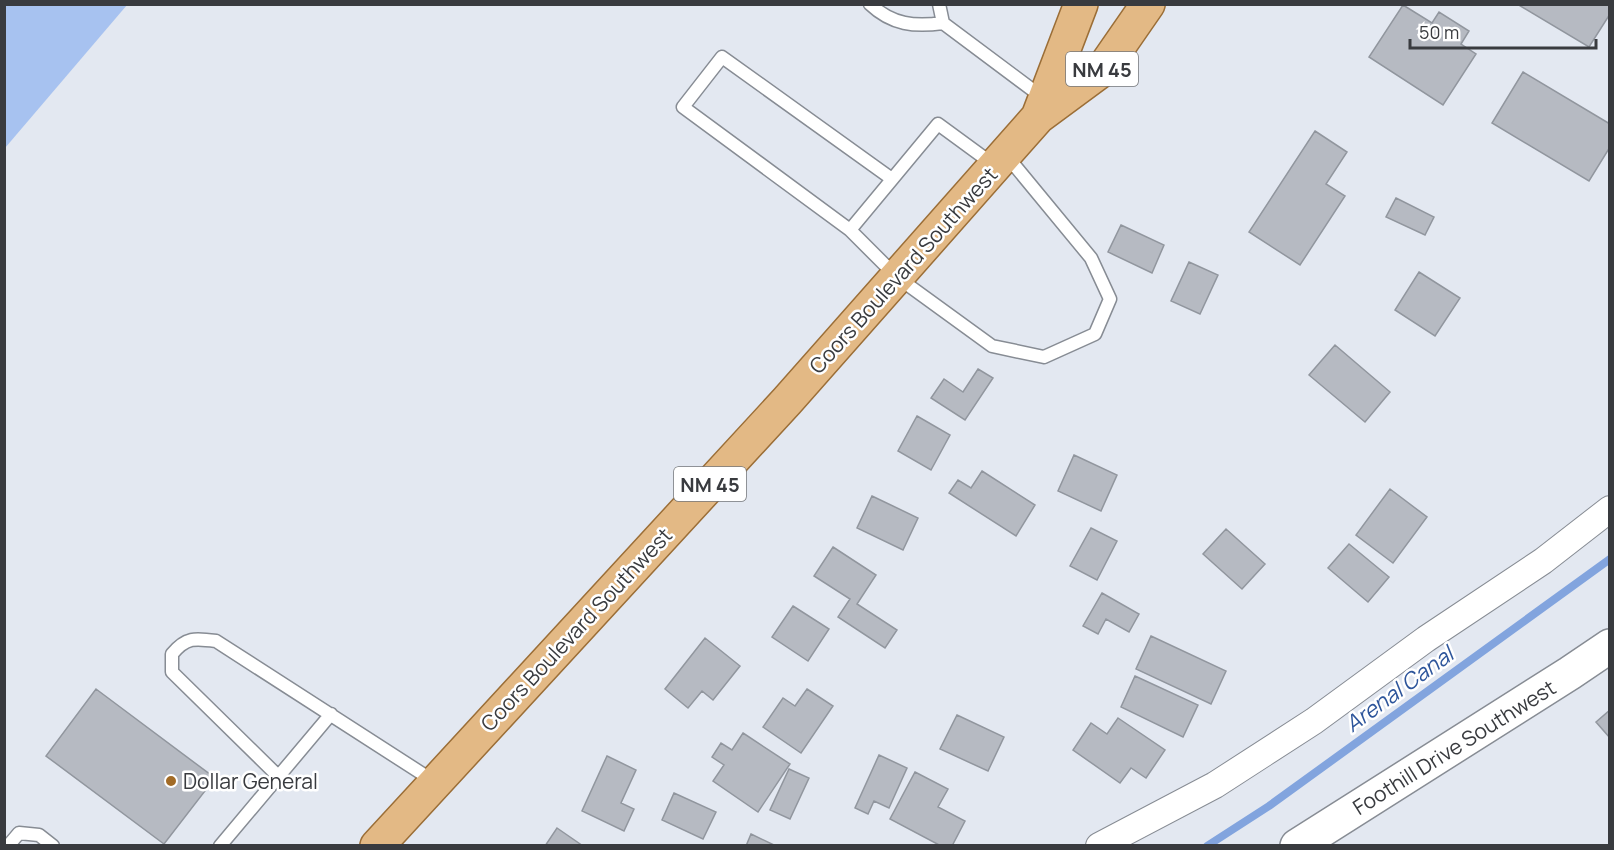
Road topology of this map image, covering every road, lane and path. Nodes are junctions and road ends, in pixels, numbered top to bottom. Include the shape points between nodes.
1 (870, 4) edge
2 (939, 4) edge
3 (1081, 4) edge
4 (1148, 4) edge
5 (943, 23) junction
6 (1042, 108) junction
7 (1000, 160) junction
8 (892, 179) junction
9 (850, 230) junction
10 (897, 277) junction
11 (1610, 509) edge
12 (1610, 646) edge
13 (331, 714) junction
14 (279, 777) junction
15 (435, 783) junction
16 (8, 846) edge
17 (52, 846) edge
18 (220, 846) edge
19 (377, 846) edge
20 (1099, 846) edge
21 (1297, 846) edge

1 - 5 lane via 916,27
2 - 5 lane
3 - 6 main road, Coors Boulevard Southwest / NM 45
4 - 6 main road, Coors Boulevard Southwest / NM 45 via 1103,69
5 - 6 lane
6 - 7 main road, Coors Boulevard Southwest / NM 45
7 - 8 lane via 938,124
7 - 10 main road, Coors Boulevard Southwest / NM 45
7 - 10 lane via 1091,258 1110,299 1095,334 1044,357 992,346
8 - 9 lane
8 - 9 lane via 722,57 683,107
9 - 10 lane
10 - 15 main road, Coors Boulevard Southwest / NM 45
11 - 20 street via 1314,721 1215,785
12 - 21 street, Foothill Drive Southwest
13 - 14 lane
13 - 14 lane via 216,641 182,641 172,654 172,672
13 - 15 lane
14 - 18 lane
15 - 19 main road, Coors Boulevard Southwest / NM 45
16 - 17 lane via 19,833 39,835

